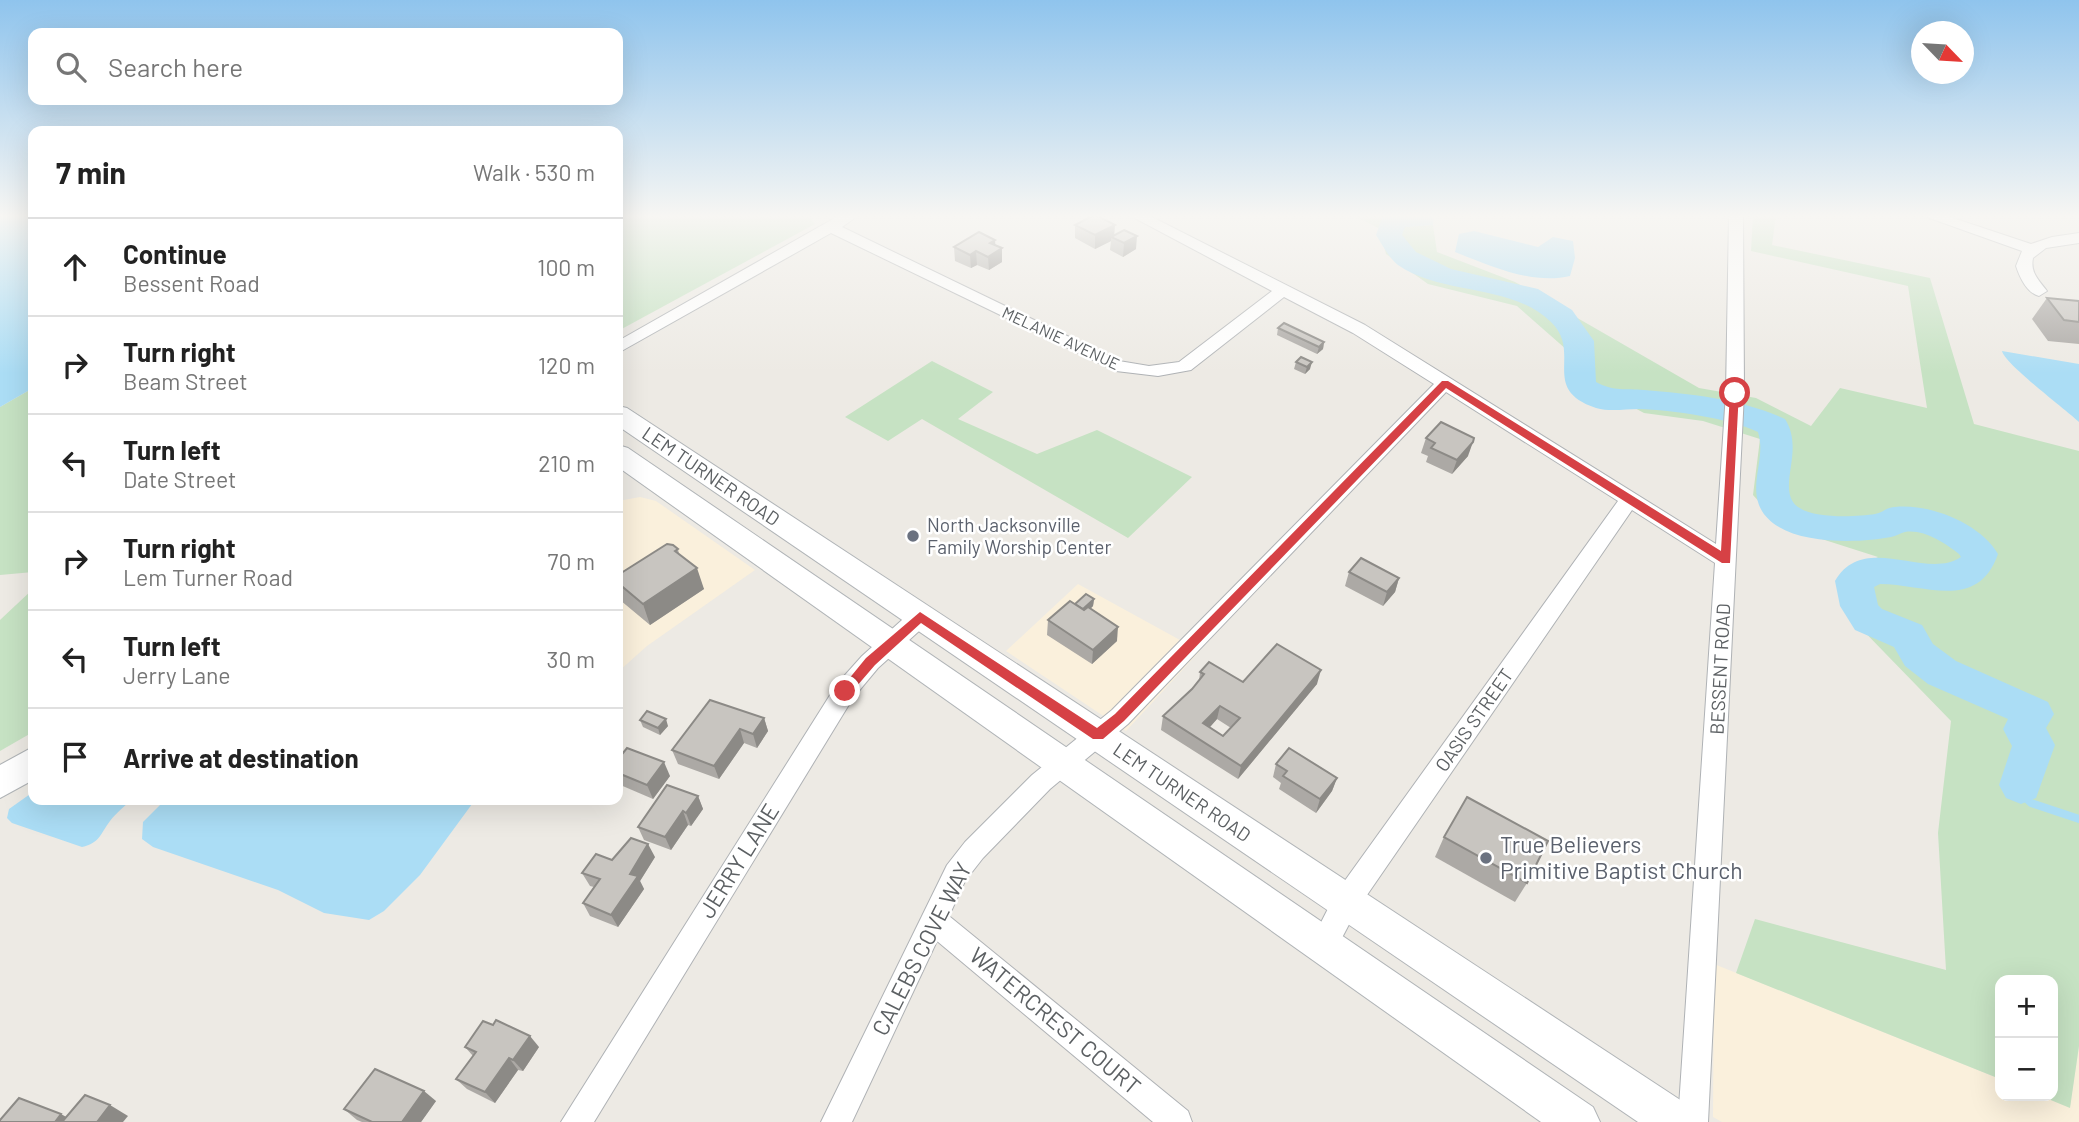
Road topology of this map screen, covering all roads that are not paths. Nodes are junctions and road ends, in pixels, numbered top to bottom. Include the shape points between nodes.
1 (760, 267) edge
2 (911, 267) edge
3 (1239, 267) edge
4 (1736, 267) edge
5 (2024, 267) edge
6 (1283, 290) junction
7 (2039, 291) dead end
8 (623, 345) edge
9 (1445, 383) junction
10 (623, 417) edge
11 (675, 452) junction
12 (626, 469) edge
13 (1630, 499) junction
14 (1726, 560) junction
15 (920, 617) junction
16 (891, 643) junction
17 (1098, 735) junction
18 (1063, 764) junction
19 (28, 765) edge
20 (0, 783) edge
21 (1346, 902) junction
22 (933, 920) junction
23 (1324, 944) junction
24 (576, 1122) edge
25 (836, 1122) edge
26 (1177, 1122) edge
27 (1578, 1122) edge
28 (1676, 1122) edge
29 (1693, 1122) edge

1 - 8 street
2 - 6 street, MELANIE AVENUE via 1130,370 1169,371 1185,366
3 - 6 street
4 - 14 street, BESSENT ROAD
5 - 7 street via 2026,279
6 - 9 street via 1359,329
9 - 13 street
9 - 17 street, CALEBS COVE WAY
10 - 11 main road, LEM TURNER ROAD
11 - 12 main road
11 - 15 main road, LEM TURNER ROAD
12 - 16 main road, LEM TURNER ROAD
13 - 14 street
13 - 21 street, OASIS STREET
14 - 29 street, BESSENT ROAD
15 - 16 street, JERRY LANE
15 - 17 main road, LEM TURNER ROAD
16 - 18 main road, LEM TURNER ROAD
16 - 24 street, JERRY LANE via 845,691
17 - 18 street, CALEBS COVE WAY
17 - 21 main road, LEM TURNER ROAD
18 - 22 street, CALEBS COVE WAY via 974,850 956,873
18 - 23 main road, LEM TURNER ROAD
19 - 20 main road
21 - 23 street, OASIS STREET
21 - 28 main road, LEM TURNER ROAD
22 - 25 street, CALEBS COVE WAY
22 - 26 street, WATERCREST COURT
23 - 27 main road, LEM TURNER ROAD

